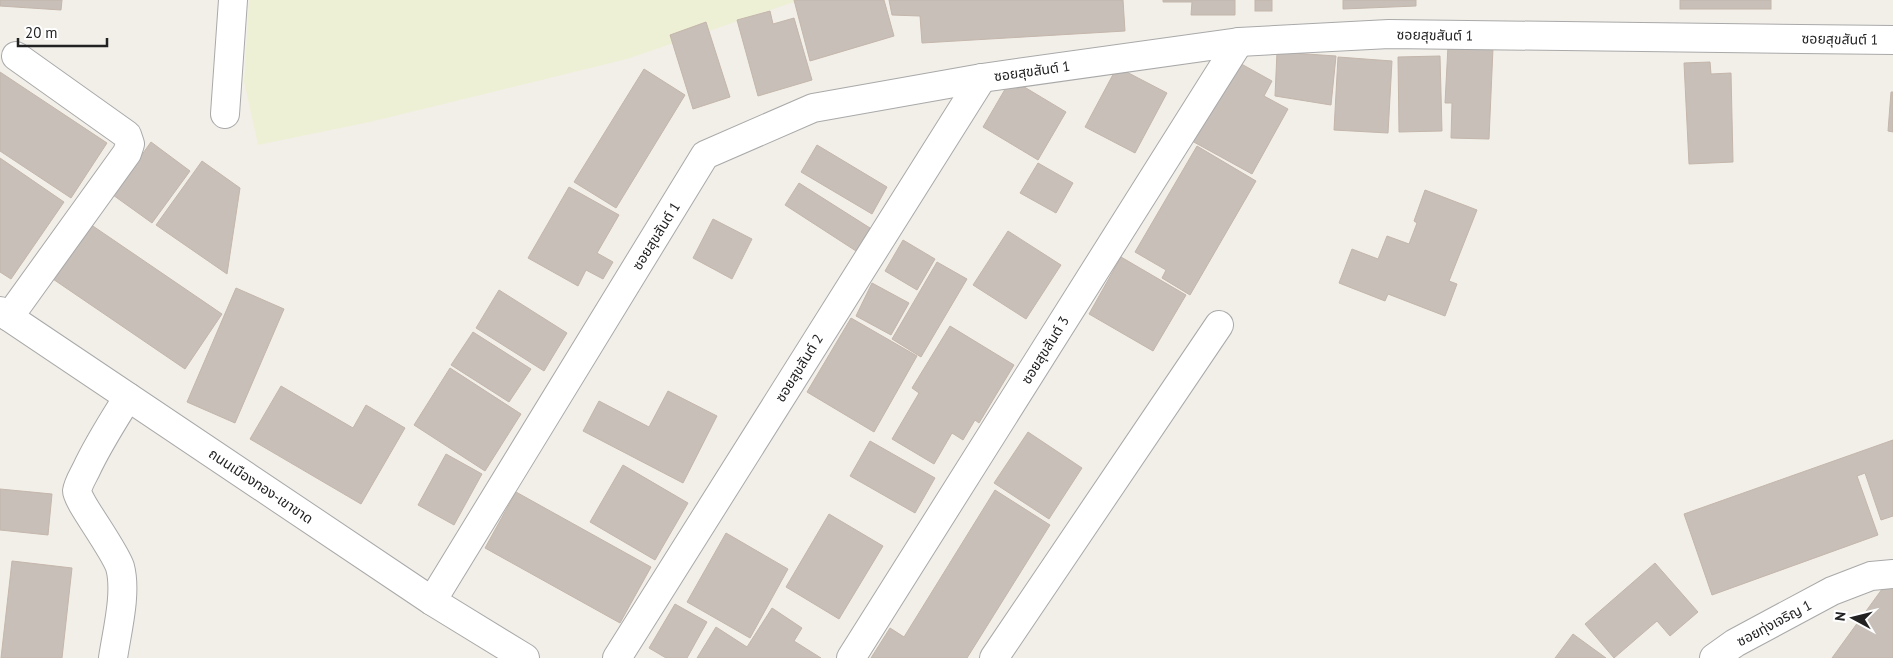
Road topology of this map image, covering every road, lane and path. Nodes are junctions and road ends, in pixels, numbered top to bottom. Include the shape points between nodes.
1 (233, 0) edge
2 (1893, 40) edge
3 (1239, 42) junction
4 (16, 56) dead end
5 (982, 78) junction
6 (225, 114) dead end
7 (4, 314) edge
8 (1219, 325) dead end
9 (128, 397) junction
10 (1893, 574) edge
11 (432, 601) junction
12 (113, 658) edge
13 (524, 658) edge
14 (617, 658) edge
15 (851, 658) edge
16 (994, 658) edge
17 (1714, 658) edge

1 - 6 street
2 - 3 street, ซอยสุขสันต์ 1 via 1388,34
3 - 5 street, ซอยสุขสันต์ 1
3 - 15 street, ซอยสุขสันต์ 3
4 - 7 street via 127,135 130,144 127,153
5 - 11 street, ซอยสุขสันต์ 1 via 813,108 705,155
5 - 14 street, ซอยสุขสันต์ 2
7 - 9 street, ถนนเมืองทอง-เขาขาด
8 - 16 street
9 - 11 street, ถนนเมืองทอง-เขาขาด
9 - 12 street via 97,445 77,489 80,501 115,555 122,575
10 - 17 street, ซอยทุ่งเจริญ 1 via 1871,576 1832,591 1735,643
11 - 13 street, ถนนเมืองทอง-เขาขาด

